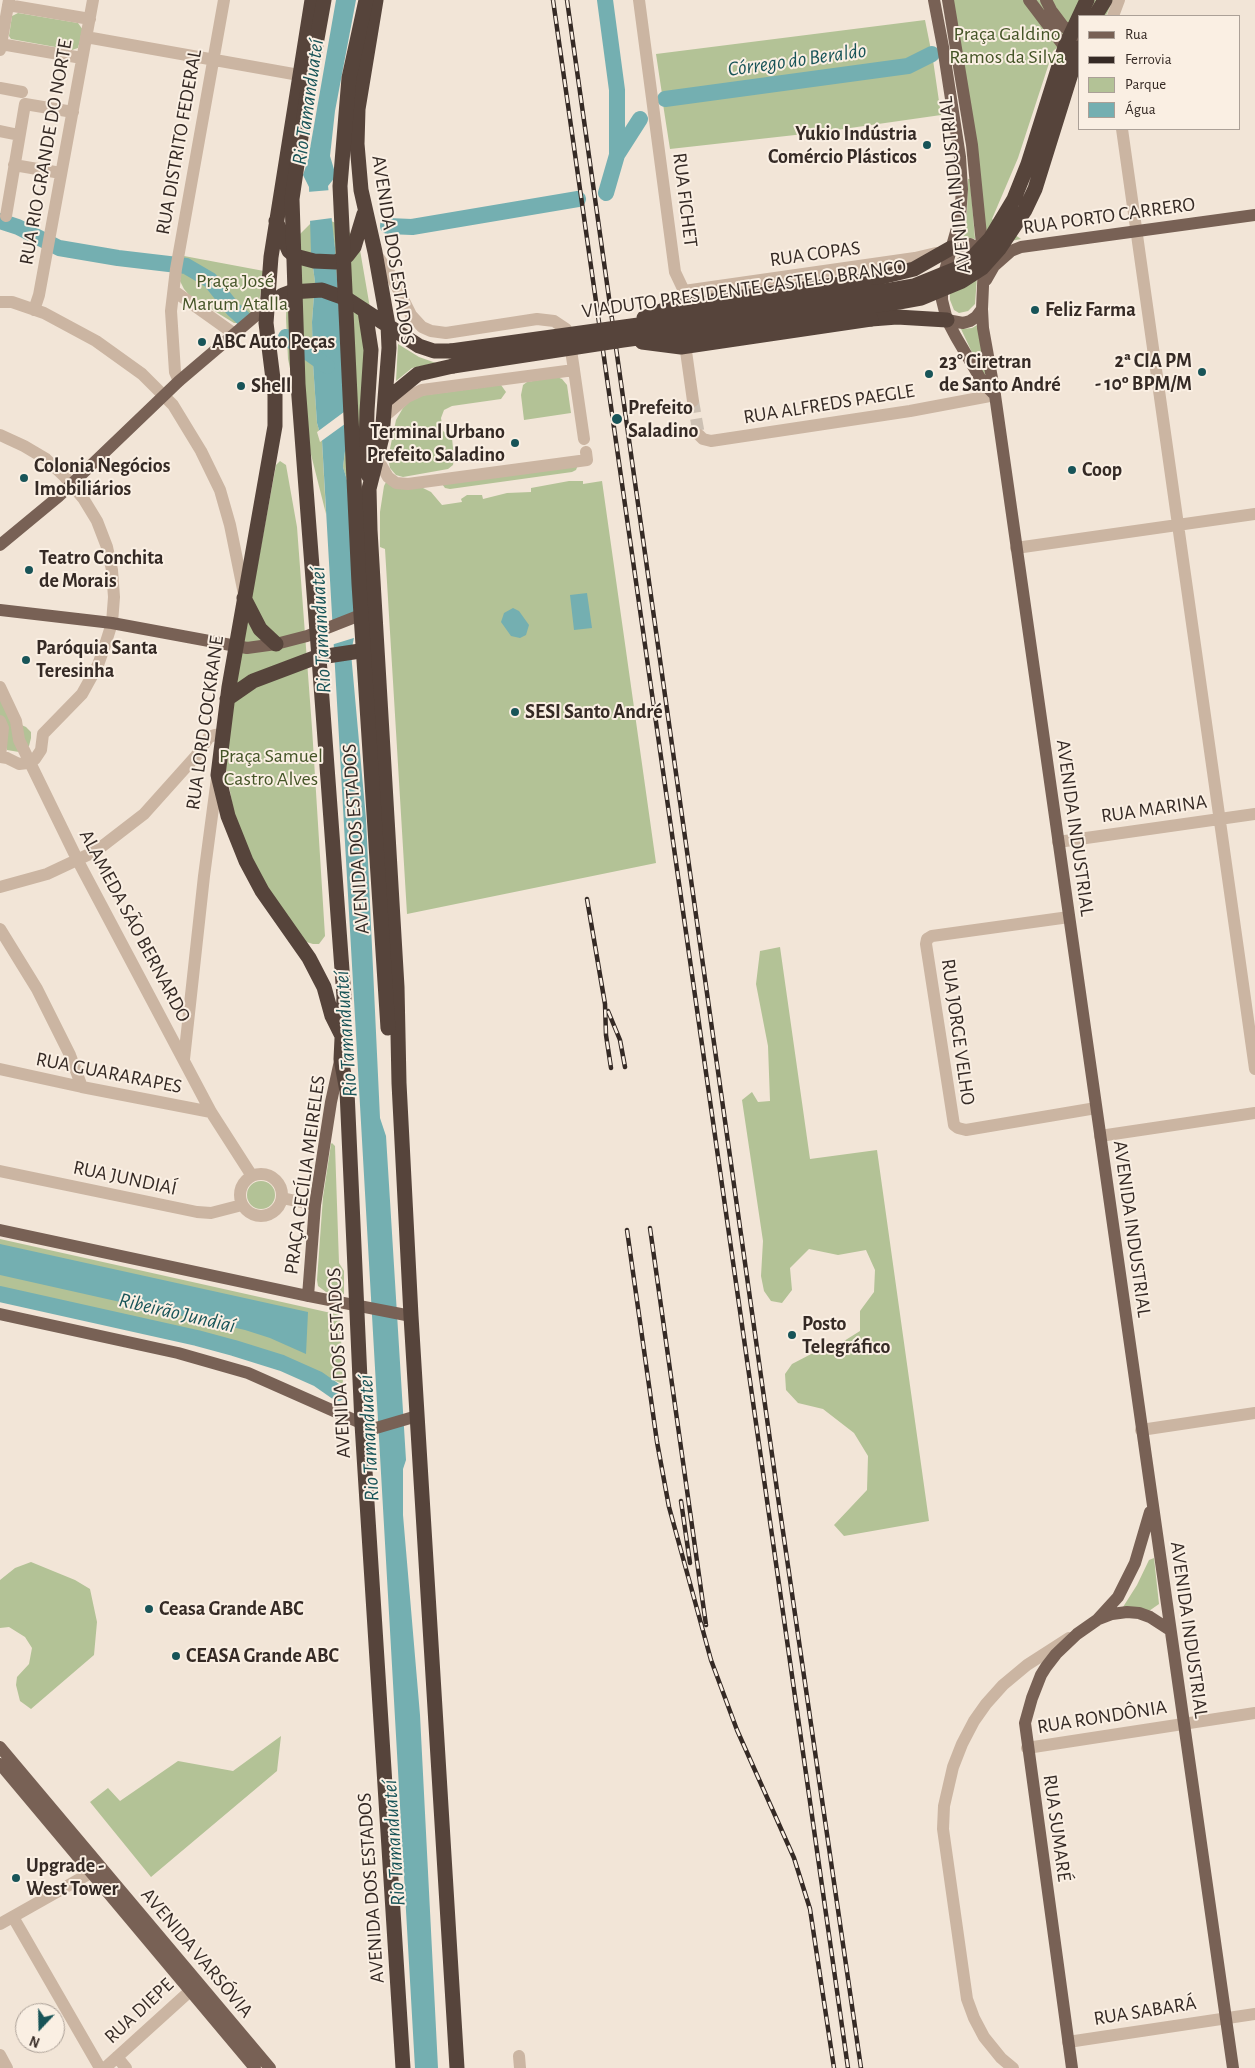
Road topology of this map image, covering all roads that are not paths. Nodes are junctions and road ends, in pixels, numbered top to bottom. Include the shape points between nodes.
1 (93, 0) edge
2 (224, 0) edge
3 (312, 0) edge
4 (324, 0) edge
5 (366, 0) edge
6 (376, 0) edge
7 (639, 0) edge
8 (934, 0) edge
9 (948, 0) edge
10 (1029, 0) edge
11 (1046, 0) edge
12 (1087, 0) edge
13 (1104, 0) edge
14 (1119, 0) edge
15 (9, 2) edge
16 (1080, 15) edge
17 (1096, 15) edge
18 (1113, 15) edge
19 (90, 19) junction
20 (1078, 19) edge
21 (86, 37) junction
22 (1078, 37) edge
23 (0, 46) edge
24 (1078, 51) edge
25 (82, 58) junction
26 (213, 61) junction
27 (1078, 65) edge
28 (299, 75) junction
29 (0, 88) edge
30 (23, 98) junction
31 (73, 112) junction
32 (1122, 130) edge
33 (0, 131) edge
34 (20, 135) junction
35 (14, 165) junction
36 (61, 173) junction
37 (6, 179) edge
38 (365, 210) junction
39 (1255, 215) edge
40 (6, 216) dead end
41 (276, 221) junction
42 (1137, 231) junction
43 (951, 248) junction
44 (983, 251) junction
45 (375, 252) junction
46 (984, 282) junction
47 (174, 291) junction
48 (684, 291) junction
49 (283, 295) junction
50 (4, 301) edge
51 (266, 307) junction
52 (982, 309) junction
53 (34, 310) junction
54 (365, 311) junction
55 (947, 320) junction
56 (388, 325) junction
57 (233, 333) junction
58 (622, 333) junction
59 (267, 344) junction
60 (452, 359) junction
61 (574, 370) junction
62 (179, 381) junction
63 (163, 395) junction
64 (995, 395) junction
65 (386, 401) junction
66 (693, 401) tunnel mouth
67 (384, 416) junction
68 (0, 435) edge
69 (699, 435) dead end
70 (584, 439) dead end
71 (586, 452) dead end
72 (377, 458) junction
73 (72, 484) junction
74 (369, 489) junction
75 (1255, 514) edge
76 (1178, 525) junction
77 (0, 545) edge
78 (1016, 548) junction
79 (244, 598) junction
80 (375, 609) junction
81 (0, 610) edge
82 (112, 623) junction
83 (276, 644) junction
84 (236, 647) junction
85 (378, 655) junction
86 (0, 686) edge
87 (227, 699) junction
88 (0, 721) edge
89 (223, 734) junction
90 (0, 757) edge
91 (30, 762) junction
92 (218, 775) junction
93 (1255, 814) edge
94 (1220, 819) junction
95 (1058, 842) junction
96 (78, 862) junction
97 (0, 887) edge
98 (1069, 917) junction
99 (0, 929) edge
100 (341, 1034) junction
101 (184, 1059) junction
102 (341, 1059) junction
103 (0, 1069) edge
104 (1255, 1069) edge
105 (399, 1083) junction
106 (82, 1088) junction
107 (1096, 1108) junction
108 (211, 1112) junction
109 (1255, 1113) edge
110 (1100, 1136) junction
111 (0, 1171) edge
112 (252, 1176) junction
113 (282, 1198) junction
114 (242, 1205) junction
115 (316, 1205) junction
116 (0, 1230) edge
117 (308, 1296) junction
118 (362, 1306) junction
119 (0, 1314) edge
120 (406, 1314) junction
121 (1255, 1413) edge
122 (411, 1419) junction
123 (369, 1426) junction
124 (1141, 1430) junction
125 (1152, 1505) junction
126 (1097, 1620) junction
127 (1170, 1630) junction
128 (1077, 1634) junction
129 (1014, 1675) junction
130 (1041, 1675) junction
131 (1255, 1713) edge
132 (1183, 1724) junction
133 (0, 1747) edge
134 (1027, 1748) junction
135 (0, 1764) edge
136 (96, 1870) junction
137 (13, 1917) junction
138 (0, 1924) edge
139 (193, 1977) junction
140 (190, 1991) junction
141 (1255, 2014) edge
142 (1226, 2018) junction
143 (1068, 2042) junction
144 (0, 2055) edge
145 (117, 2057) junction
146 (7, 2068) edge
147 (100, 2068) edge
148 (105, 2068) edge
149 (126, 2068) edge
150 (255, 2068) edge
151 (270, 2068) edge
152 (403, 2068) edge
153 (457, 2068) edge
154 (1013, 2068) edge
155 (1072, 2068) edge
156 (1233, 2068) edge

1 - 19 street, RUA RIO GRANDE DO NORTE
2 - 26 street, RUA DISTRITO FEDERAL
3 - 28 highway
4 - 100 highway, AVENIDA DOS ESTADOS, bridge via 292,200 298,384 344,997
5 - 105 highway, AVENIDA DOS ESTADOS, bridge via 350,78 340,186 359,584 388,1028
6 - 38 highway, AVENIDA DOS ESTADOS via 357,126
7 - 48 street, RUA FICHET via 675,272
8 - 43 main road, AVENIDA INDUSTRIAL via 962,179 962,208
9 - 44 main road, AVENIDA INDUSTRIAL via 972,145
10 - 27 main road
11 - 22 main road via 1063,26
12 - 16 highway, VIADUTO PRESIDENTE CASTELO BRANCO, bridge
13 - 17 highway
14 - 18 street
15 - 19 street
15 - 23 street
19 - 21 street, RUA RIO GRANDE DO NORTE
20 - 58 highway, VIADUTO PRESIDENTE CASTELO BRANCO, bridge via 1065,46 1014,199 990,239 967,261 935,279 914,286
21 - 25 street, RUA RIO GRANDE DO NORTE
21 - 26 street
23 - 25 street
24 - 58 highway, VIADUTO PRESIDENTE CASTELO BRANCO, bridge via 1035,189 1025,210 999,249 982,268 962,281 920,298 899,302
25 - 31 street, RUA RIO GRANDE DO NORTE
26 - 28 street
26 - 47 street, RUA DISTRITO FEDERAL
28 - 41 highway
29 - 30 street
30 - 31 street
30 - 34 street
31 - 36 street, RUA RIO GRANDE DO NORTE
32 - 42 street
33 - 34 street
34 - 35 street
35 - 36 street
35 - 37 street
36 - 53 street, RUA RIO GRANDE DO NORTE via 40,295
37 - 40 street
38 - 41 highway via 354,248 336,262 303,259 289,251
38 - 45 highway, AVENIDA DOS ESTADOS
39 - 42 main road, RUA PORTO CARRERO
41 - 51 highway
42 - 46 main road, RUA PORTO CARRERO via 1015,248 994,266
42 - 76 street
43 - 44 main road via 970,244
43 - 48 street, RUA COPAS via 915,258
43 - 55 main road, AVENIDA INDUSTRIAL via 941,291
43 - 58 highway, bridge via 914,269 865,281 689,304 661,311
44 - 46 main road, AVENIDA INDUSTRIAL
45 - 56 highway, AVENIDA DOS ESTADOS
45 - 61 street via 411,315 422,327 446,333 537,319 554,321 569,336
46 - 52 main road, AVENIDA INDUSTRIAL
47 - 57 street
47 - 62 street, RUA DISTRITO FEDERAL via 171,311 175,372
48 - 66 street via 679,304
49 - 51 highway, VIADUTO PRESIDENTE CASTELO BRANCO
49 - 54 highway, VIADUTO PRESIDENTE CASTELO BRANCO via 298,290 322,290
49 - 59 highway
50 - 53 street
51 - 57 main road
51 - 59 highway
52 - 55 main road via 970,321
52 - 64 main road, AVENIDA INDUSTRIAL
53 - 63 street via 113,351
54 - 56 highway, VIADUTO PRESIDENTE CASTELO BRANCO
54 - 74 highway via 371,350 367,430
55 - 58 highway, bridge via 871,319 680,347
55 - 64 main road, AVENIDA INDUSTRIAL via 972,366 988,391
56 - 60 highway, VIADUTO PRESIDENTE CASTELO BRANCO via 425,349
56 - 65 highway, AVENIDA DOS ESTADOS
57 - 62 main road
58 - 60 highway, VIADUTO PRESIDENTE CASTELO BRANCO, bridge
59 - 79 highway, RUA LORD COCKRANE via 276,426
60 - 65 highway via 418,374
61 - 67 street via 422,390 407,397
61 - 70 street
62 - 63 main road
63 - 73 main road
63 - 79 street via 182,418 220,490
64 - 69 street, RUA ALFREDS PAEGLE via 711,441
64 - 78 main road, AVENIDA INDUSTRIAL
65 - 67 highway, AVENIDA DOS ESTADOS
67 - 72 highway, AVENIDA DOS ESTADOS
68 - 73 street via 40,455
71 - 72 street via 588,460 408,484 392,480
72 - 74 highway, AVENIDA DOS ESTADOS
73 - 77 main road
73 - 82 street via 93,514 107,547 114,583
74 - 80 highway, AVENIDA DOS ESTADOS
75 - 76 street
76 - 78 street
76 - 94 street
78 - 95 main road, AVENIDA INDUSTRIAL
79 - 83 highway via 260,628
79 - 84 highway, RUA LORD COCKRANE
80 - 83 main road via 313,634
80 - 85 highway, AVENIDA DOS ESTADOS
81 - 82 main road
82 - 84 main road
82 - 91 street via 98,665 85,690 43,734 39,753
83 - 84 main road
84 - 87 highway, RUA LORD COCKRANE
85 - 87 highway via 360,652 314,658 253,681
85 - 105 highway, AVENIDA DOS ESTADOS via 397,987
86 - 91 street, ALAMEDA SÃO BERNARDO
87 - 89 highway, RUA LORD COCKRANE
88 - 90 street via 3,728
89 - 92 highway, RUA LORD COCKRANE
89 - 96 street via 209,737 144,814 116,838
90 - 91 street via 19,764
91 - 96 street, ALAMEDA SÃO BERNARDO
92 - 100 highway via 237,842 257,882 309,958 324,986
92 - 101 street, RUA LORD COCKRANE
93 - 94 street, RUA MARINA
94 - 95 street, RUA MARINA
94 - 104 street
95 - 98 main road, AVENIDA INDUSTRIAL
96 - 97 street
96 - 101 street, ALAMEDA SÃO BERNARDO
98 - 107 main road, AVENIDA INDUSTRIAL
98 - 107 street, RUA JORGE VELHO via 932,936 926,944 952,1121 958,1128 966,1130
99 - 106 street via 37,989 70,1055
100 - 102 highway, AVENIDA DOS ESTADOS
101 - 108 street, ALAMEDA SÃO BERNARDO
102 - 115 main road, PRAÇA CECÍLIA MEIRELES via 331,1102
102 - 118 highway, AVENIDA DOS ESTADOS
103 - 106 street, RUA GUARARAPES
105 - 120 highway, AVENIDA DOS ESTADOS
106 - 108 street, RUA GUARARAPES
107 - 110 main road, AVENIDA INDUSTRIAL
108 - 112 street, ALAMEDA SÃO BERNARDO
109 - 110 street
110 - 124 main road, AVENIDA INDUSTRIAL
111 - 114 street, RUA JUNDIAÍ via 196,1212 211,1213
112 - 113 street via 264,1175 276,1180
112 - 114 street via 242,1186
113 - 114 street via 277,1209 268,1216 256,1216
113 - 115 street
115 - 117 main road, PRAÇA CECÍLIA MEIRELES
116 - 117 main road
117 - 118 main road
118 - 120 main road
118 - 123 highway, AVENIDA DOS ESTADOS
119 - 123 main road via 178,1353 231,1368 271,1382
120 - 122 highway, AVENIDA DOS ESTADOS
121 - 124 street
122 - 123 main road
122 - 153 highway, AVENIDA DOS ESTADOS
123 - 152 highway, AVENIDA DOS ESTADOS
124 - 125 main road, AVENIDA INDUSTRIAL
125 - 126 main road, RUA SUMARÉ via 1129,1577 1118,1597
125 - 127 main road, AVENIDA INDUSTRIAL
126 - 127 main road, RUA SUMARÉ via 1112,1614 1139,1613
126 - 128 main road, RUA SUMARÉ
127 - 132 main road, AVENIDA INDUSTRIAL
128 - 129 street via 1041,1654
128 - 130 main road, RUA SUMARÉ via 1056,1654
129 - 130 street via 1029,1672
129 - 154 street via 986,1704 962,1744 948,1788 943,1829 967,2000 984,2037
130 - 134 main road, RUA SUMARÉ via 1025,1723
131 - 132 street, RUA RONDÔNIA
132 - 134 street, RUA RONDÔNIA
132 - 142 main road, AVENIDA INDUSTRIAL
133 - 136 main road, AVENIDA VARSÓVIA
134 - 143 main road, RUA SUMARÉ
135 - 136 main road, AVENIDA VARSÓVIA
136 - 137 street
136 - 139 main road, AVENIDA VARSÓVIA
136 - 140 main road, AVENIDA VARSÓVIA
137 - 138 street
137 - 147 street
139 - 140 street, RUA DIEPE
139 - 151 main road, AVENIDA VARSÓVIA
140 - 145 street, RUA DIEPE
140 - 150 main road, AVENIDA VARSÓVIA
141 - 142 street, RUA SABARÁ
142 - 143 street, RUA SABARÁ
142 - 156 main road, AVENIDA INDUSTRIAL
143 - 155 main road, RUA SUMARÉ
144 - 146 street
145 - 148 street, RUA DIEPE
145 - 149 street

